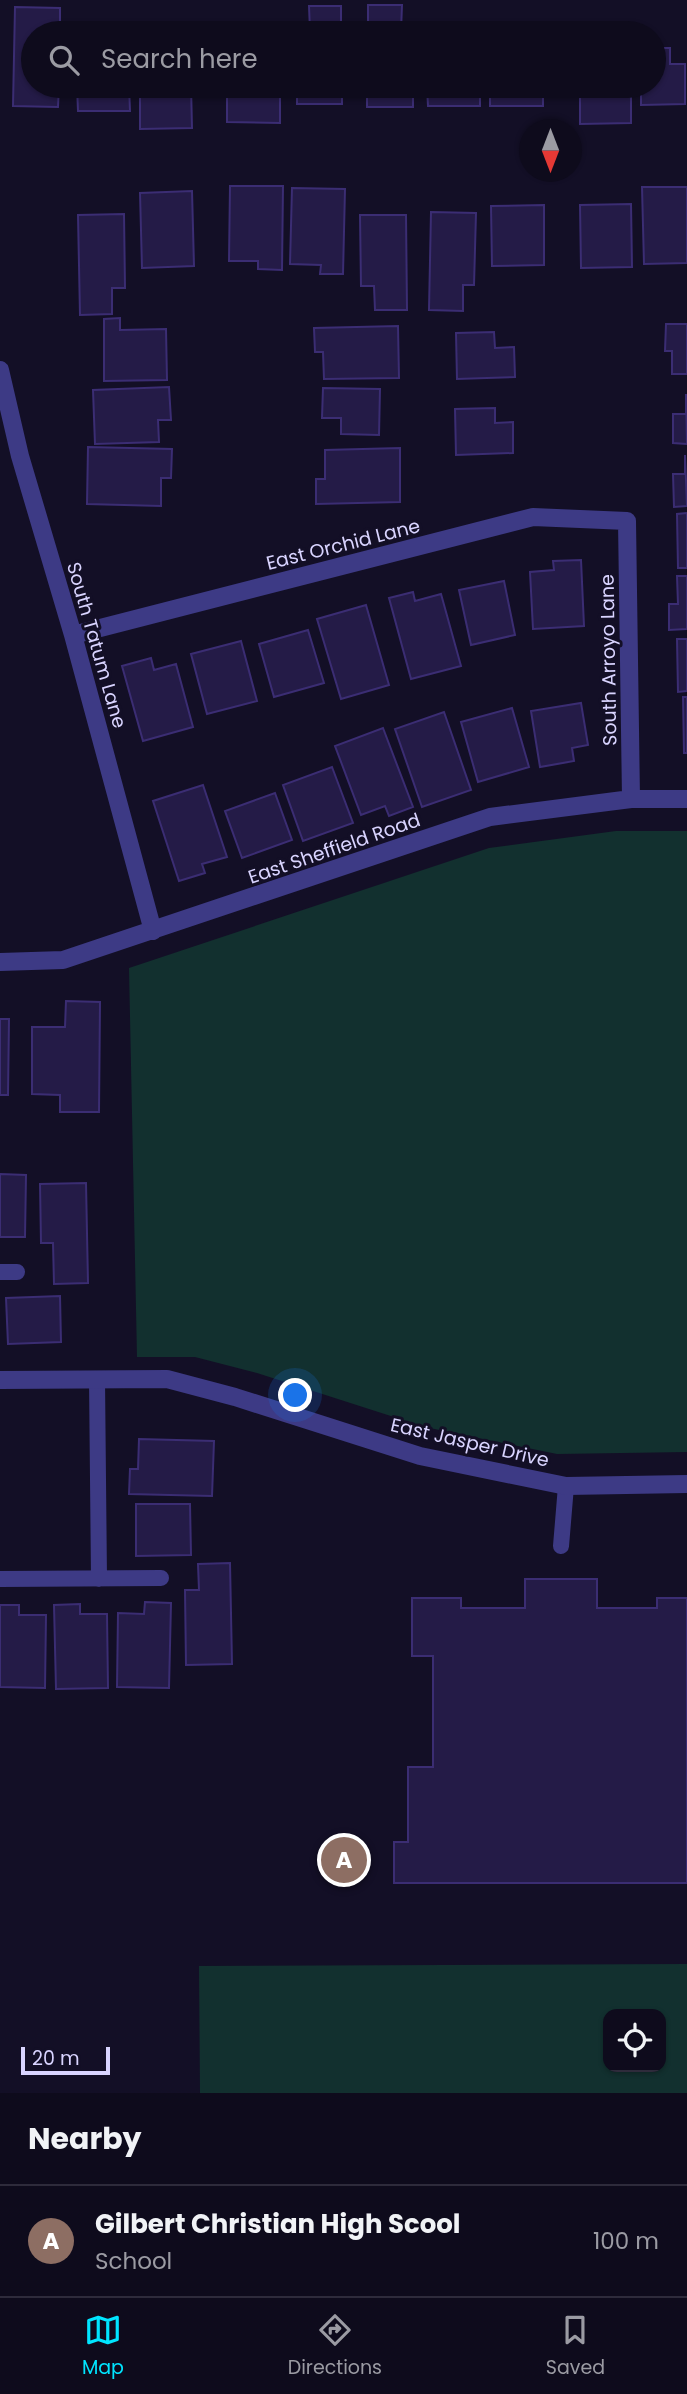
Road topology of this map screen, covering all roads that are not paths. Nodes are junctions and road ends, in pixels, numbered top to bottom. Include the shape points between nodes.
1 (0, 370) edge
2 (627, 521) joint
3 (74, 635) junction
4 (631, 799) junction
5 (687, 799) edge
6 (153, 931) junction
7 (0, 962) edge
8 (0, 1272) edge
9 (17, 1272) dead end
10 (97, 1379) junction
11 (0, 1380) edge
12 (687, 1484) edge
13 (566, 1486) junction
14 (561, 1546) dead end
15 (160, 1578) dead end
16 (0, 1579) edge
17 (99, 1579) junction

1 - 3 street, South Tatum Lane via 20,456
2 - 3 street, East Orchid Lane via 533,517
2 - 4 street, South Arroyo Lane
3 - 6 street, South Tatum Lane
4 - 5 street, East Sheffield Road
4 - 6 street, East Sheffield Road via 490,817
6 - 7 street, East Sheffield Road via 63,960
8 - 9 lane
10 - 11 street, East Jasper Drive
10 - 13 street, East Jasper Drive via 167,1379 421,1457
10 - 17 lane
12 - 13 street, East Jasper Drive
13 - 14 lane
15 - 17 lane
16 - 17 lane

